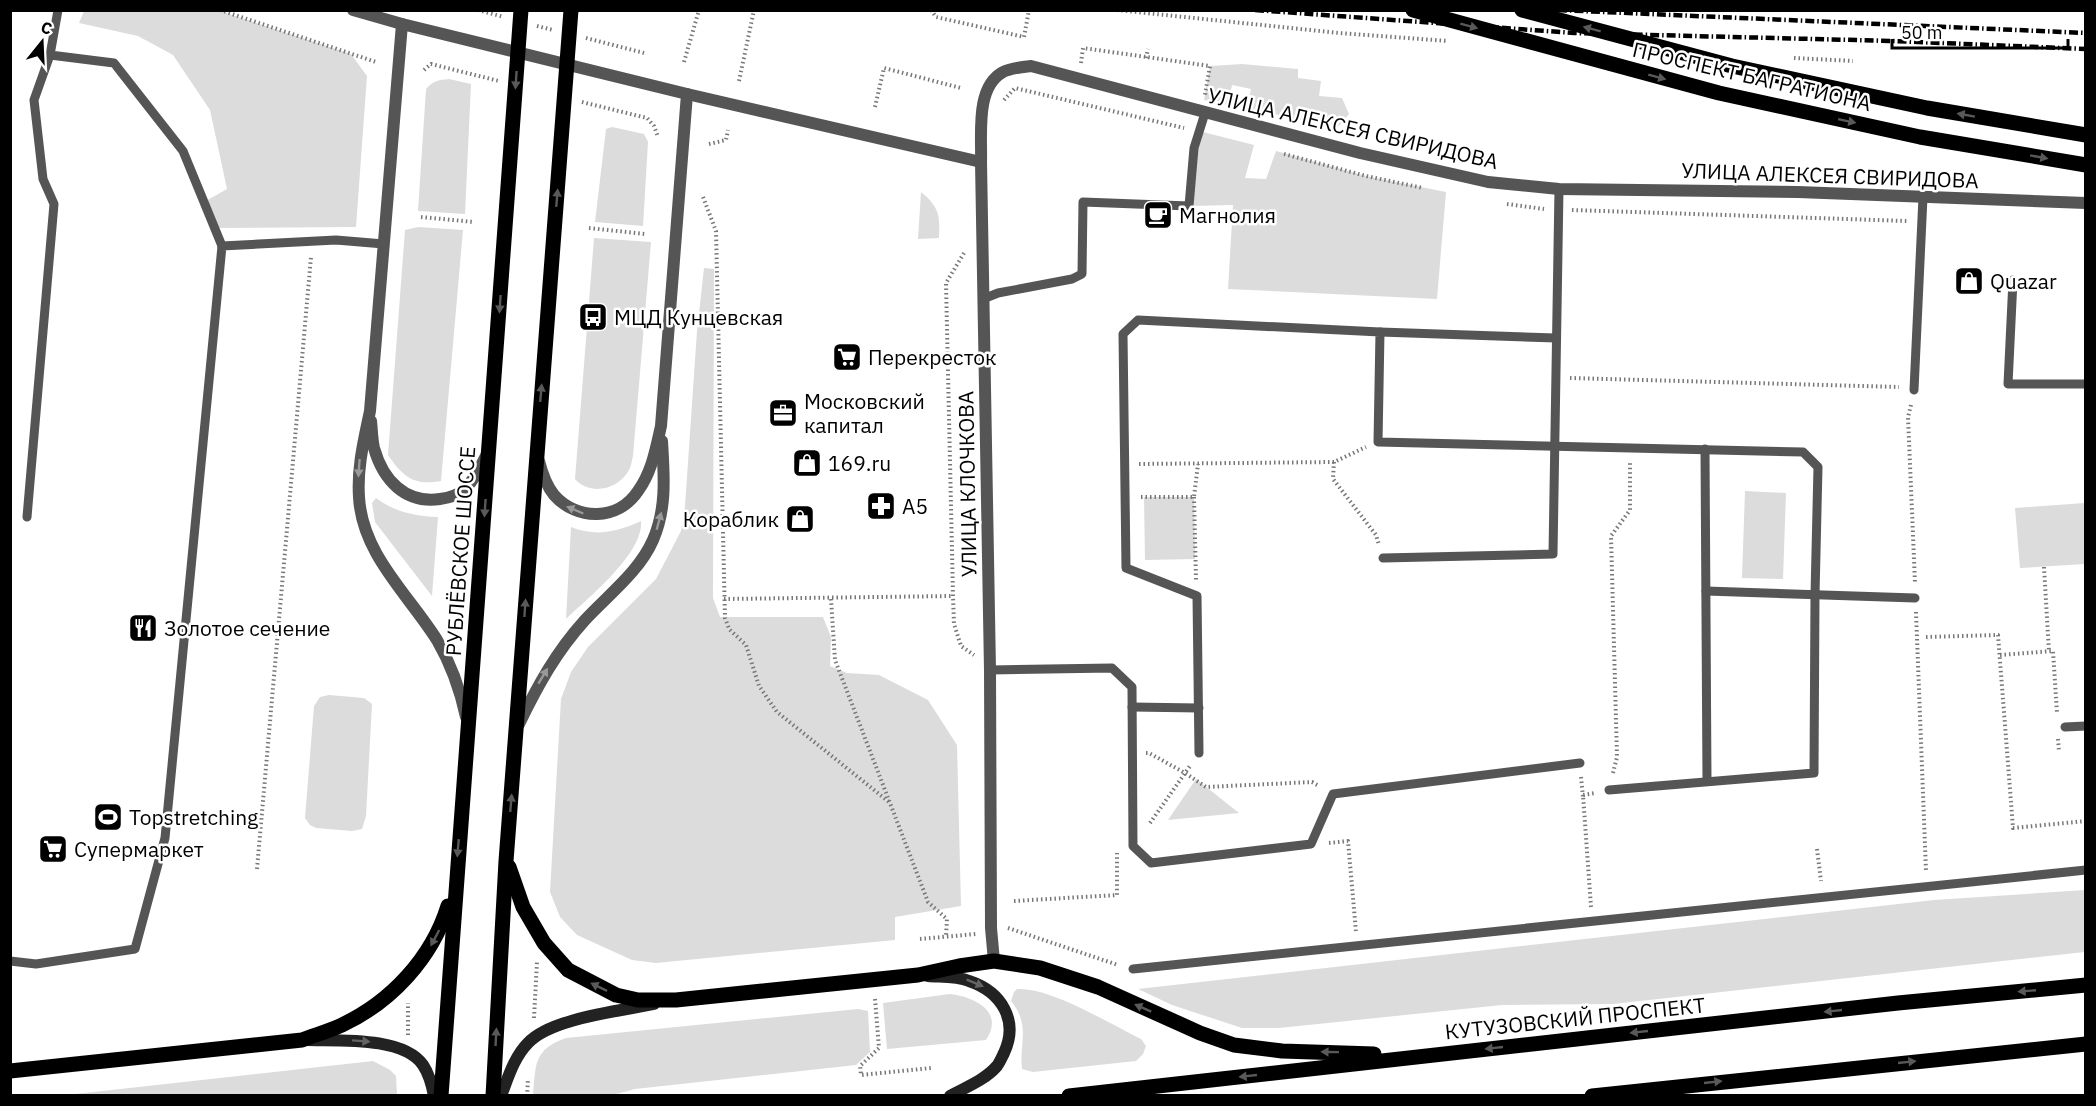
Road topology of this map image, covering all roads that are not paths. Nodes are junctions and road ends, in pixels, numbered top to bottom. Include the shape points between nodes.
1 (58, 10) edge
2 (353, 10) edge
3 (521, 10) edge
4 (571, 10) edge
5 (1413, 10) edge
6 (1522, 10) edge
7 (402, 24) junction
8 (50, 55) junction
9 (687, 94) junction
10 (1205, 107) junction
11 (2085, 135) edge
12 (981, 162) junction
13 (2085, 165) edge
14 (1559, 189) junction
15 (1923, 197) junction
16 (2085, 203) edge
17 (384, 244) junction
18 (222, 246) junction
19 (2013, 280) dead end
20 (983, 299) junction
21 (1380, 332) junction
22 (1556, 338) junction
23 (2085, 384) edge
24 (1914, 388) road end
25 (370, 411) junction
26 (661, 426) junction
27 (1554, 446) junction
28 (1705, 449) junction
29 (489, 450) junction
30 (537, 451) junction
31 (27, 517) dead end
32 (1383, 558) road end
33 (1706, 591) junction
34 (1815, 595) junction
35 (1915, 598) road end
36 (990, 670) junction
37 (1132, 707) junction
38 (1199, 708) junction
39 (2085, 726) edge
40 (468, 727) junction
41 (517, 728) junction
42 (2061, 728) road end
43 (1199, 753) road end
44 (1580, 764) road end
45 (1707, 781) junction
46 (1609, 790) road end
47 (506, 861) junction
48 (2085, 870) edge
49 (455, 883) junction
50 (10, 961) edge
51 (994, 961) junction
52 (1133, 969) road end
53 (918, 975) junction
54 (2085, 986) edge
55 (676, 1000) junction
56 (302, 1040) junction
57 (2085, 1044) edge
58 (1431, 1055) junction
59 (10, 1071) edge
60 (434, 1095) edge
61 (441, 1095) edge
62 (493, 1095) edge
63 (501, 1095) edge
64 (950, 1095) edge
65 (1069, 1095) edge
66 (1592, 1095) edge

1 - 8 lane
2 - 7 street
3 -> 29 main road, РУБЛЁВСКОЕ ШОССЕ
30 -> 4 main road
5 -> 13 main road, ПРОСПЕКТ БАГРАТИОНА via 1719,93 1920,137
11 -> 6 main road, ПРОСПЕКТ БАГРАТИОНА via 1927,108 1744,69
7 - 9 street
7 - 17 street
8 - 18 lane via 114,63 183,151
8 - 31 lane via 34,100 43,178 54,204
9 - 12 street
9 - 26 street
10 - 12 street, УЛИЦА АЛЕКСЕЯ СВИРИДОВА via 1030,66 1004,71 992,81 983,98
10 - 14 street, УЛИЦА АЛЕКСЕЯ СВИРИДОВА via 1414,166 1488,182
10 - 20 lane via 1194,148 1189,206 1083,202 1082,274
12 - 20 street, УЛИЦА КЛОЧКОВА
14 - 15 street, УЛИЦА АЛЕКСЕЯ СВИРИДОВА
14 - 22 lane
15 - 16 street, УЛИЦА АЛЕКСЕЯ СВИРИДОВА
15 - 24 lane
17 - 18 lane via 336,240
17 - 25 street
18 - 50 lane via 165,838 135,949 36,964
19 - 23 lane via 2008,384
20 - 36 street, УЛИЦА КЛОЧКОВА
21 - 22 lane
21 - 27 lane via 1378,442
21 - 38 lane via 1138,320 1123,334 1126,568 1197,596
22 - 27 lane
25 - 29 street via 374,448 383,470 396,488 411,497 428,501 451,498 464,490
25 -> 40 street via 358,465 358,499 367,534 378,558 451,667
26 -> 30 street via 654,458 638,492 613,512 597,515 567,507 543,475
41 -> 26 street via 560,649 637,567 653,541 665,492
27 - 28 lane
27 - 32 lane via 1553,554
28 - 33 lane
28 - 34 lane via 1803,452 1818,467
29 -> 40 main road, РУБЛЁВСКОЕ ШОССЕ
41 -> 30 main road
33 - 34 lane
33 - 45 lane
34 - 35 lane
34 - 45 lane via 1814,773
36 - 37 lane via 1112,668 1132,687
36 - 51 street, УЛИЦА КЛОЧКОВА
37 - 38 lane
37 - 44 lane via 1133,846 1151,863 1311,844 1333,794
38 - 43 lane
39 - 42 lane
40 -> 49 main road, РУБЛЁВСКОЕ ШОССЕ
47 -> 41 main road
45 - 46 lane
55 -> 47 main road via 638,1000 616,995 568,970 544,943 523,907
62 -> 47 main road
48 - 52 lane
49 -> 56 main road via 443,921 409,976 368,1011
49 - 61 main road, РУБЛЁВСКОЕ ШОССЕ
51 - 53 main road
58 -> 51 main road via 1234,1046 1098,987 1040,968
53 - 55 main road
53 -> 64 main road via 967,980 985,987 1002,1004 1010,1023 1009,1043 998,1065
54 -> 58 main road, КУТУЗОВСКИЙ ПРОСПЕКТ
55 - 63 main road via 556,1025 526,1044
56 - 59 main road
56 -> 60 main road via 359,1041 403,1051 422,1063
66 -> 57 main road
58 -> 65 main road, КУТУЗОВСКИЙ ПРОСПЕКТ

